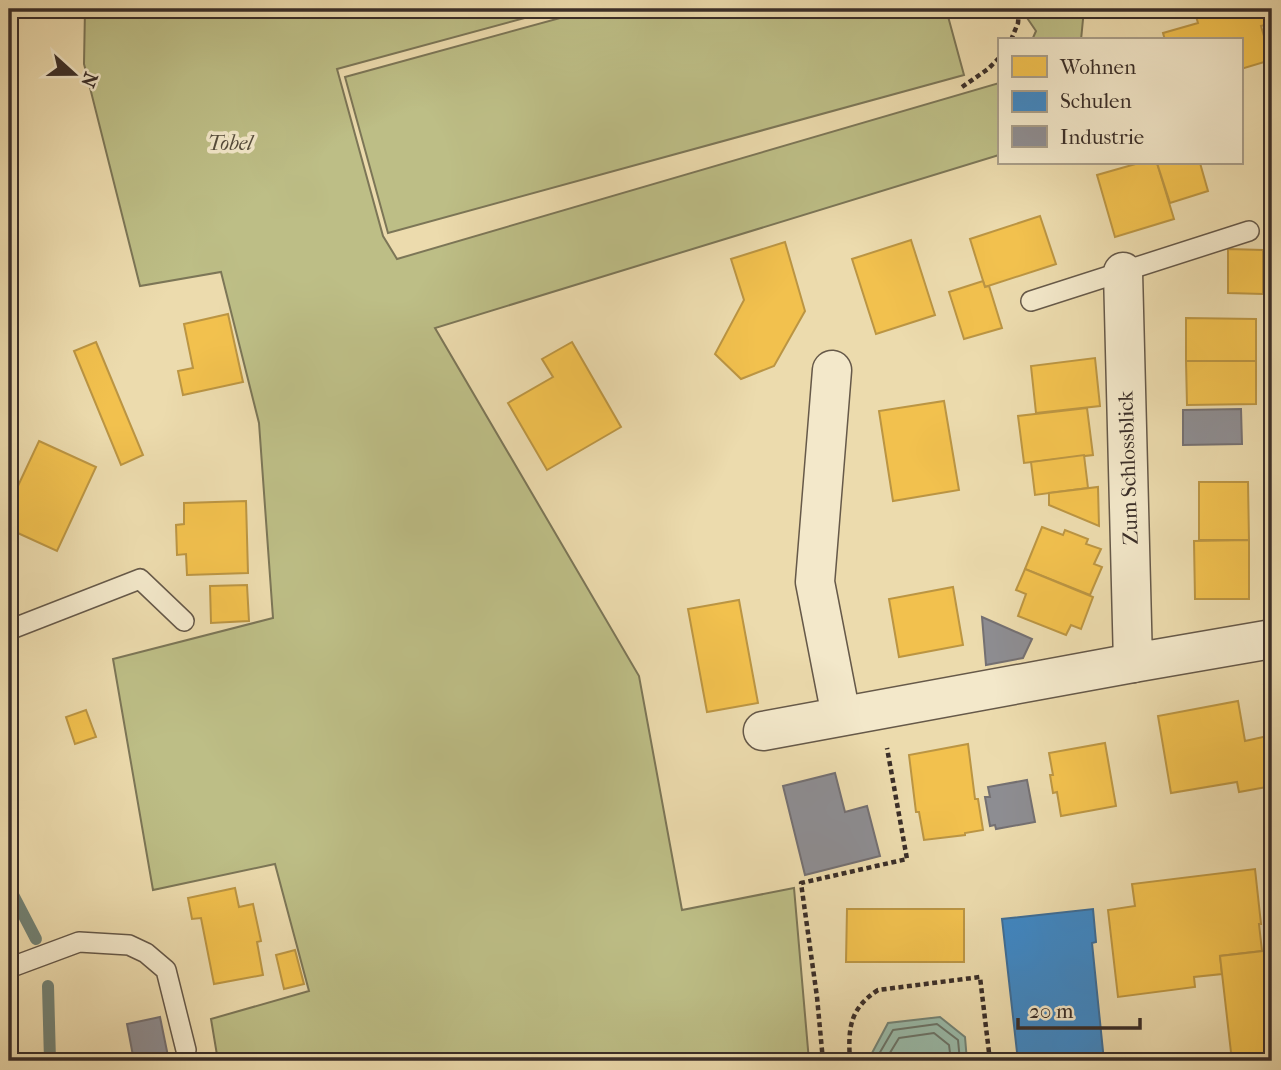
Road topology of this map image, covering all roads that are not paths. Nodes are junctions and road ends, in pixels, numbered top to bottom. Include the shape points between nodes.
1 (1249, 231) dead end
2 (1123, 272) junction
3 (1031, 301) dead end
4 (832, 370) dead end
5 (184, 621) dead end
6 (9, 630) edge
7 (1272, 639) edge
8 (1133, 663) junction
9 (841, 716) junction
10 (763, 731) dead end
11 (9, 968) edge
12 (186, 1050) dead end

1 - 2 lane
2 - 3 lane
2 - 8 street, Zum Schlossblick
4 - 9 street via 815,582
5 - 6 lane via 140,579
7 - 8 street
8 - 9 street
9 - 10 street
11 - 12 lane via 79,942 129,945 166,970

